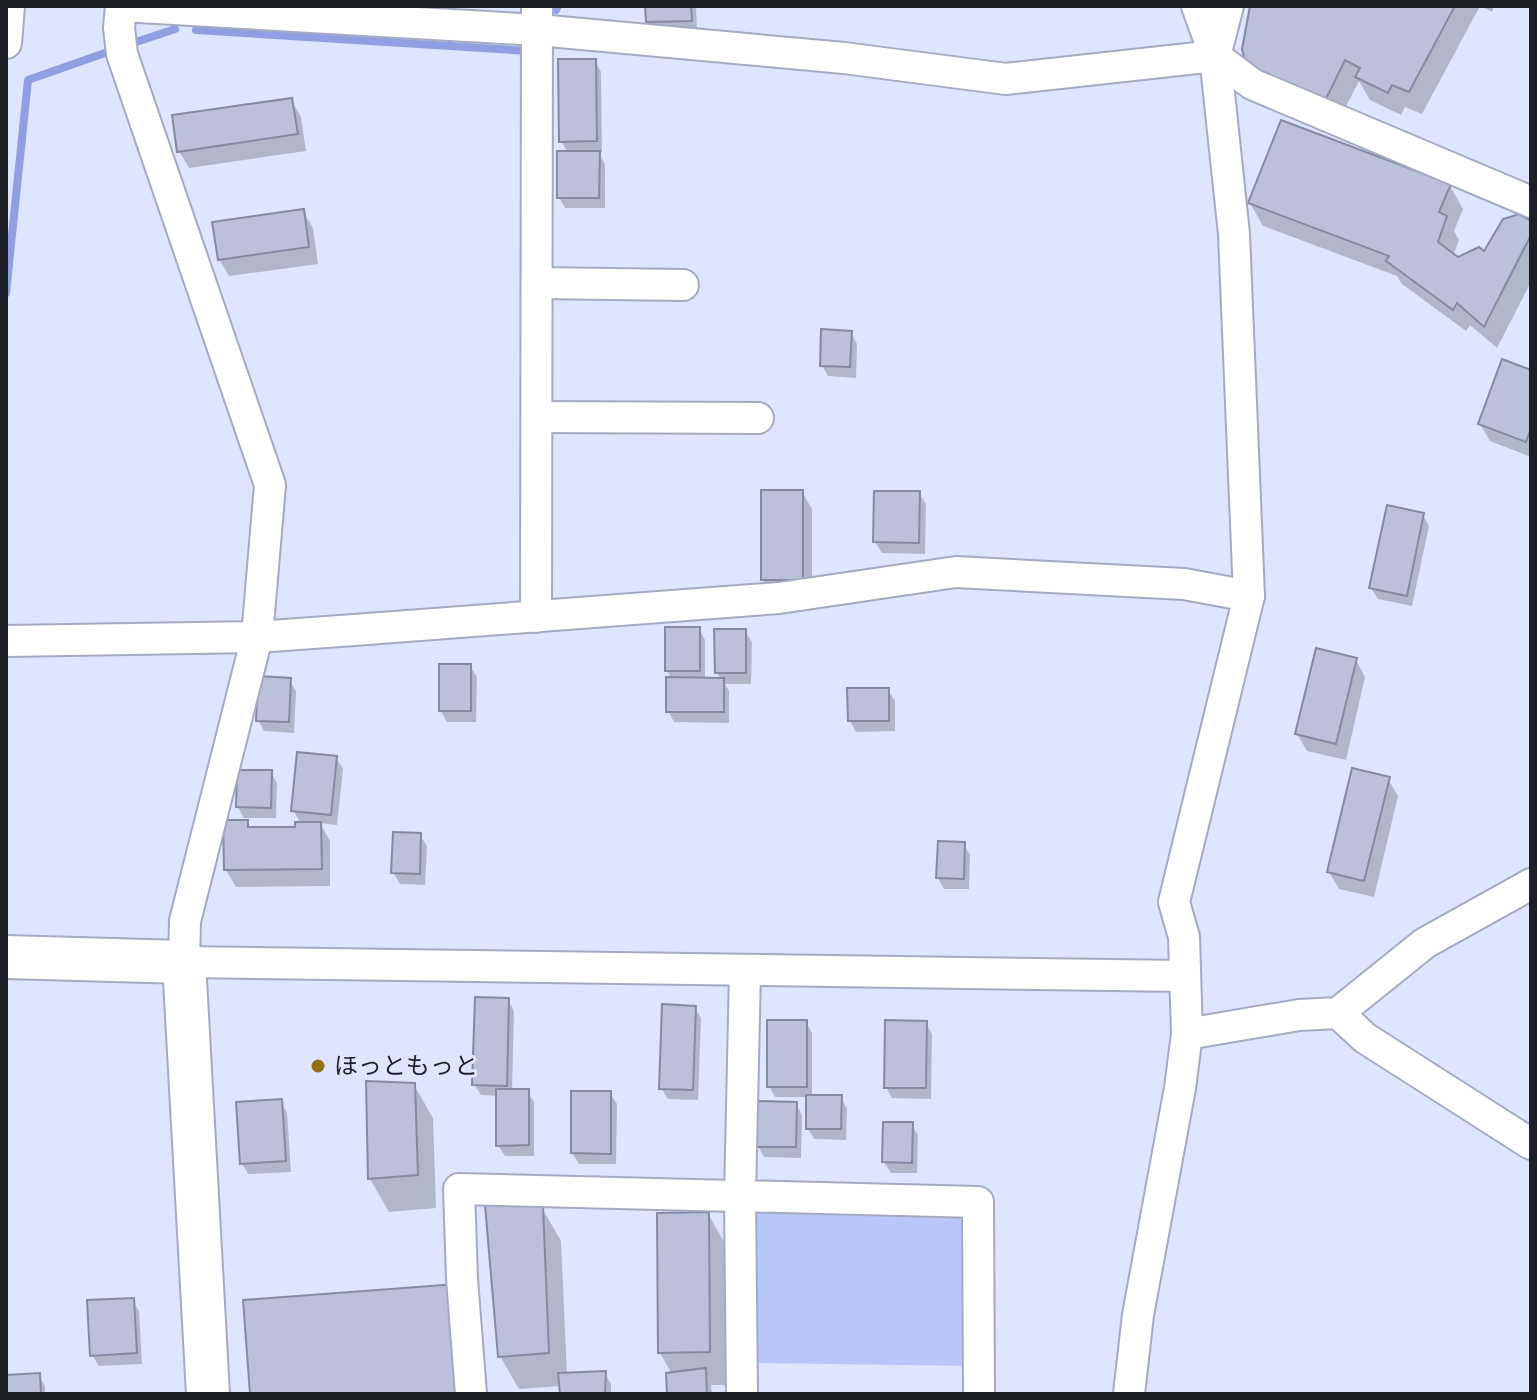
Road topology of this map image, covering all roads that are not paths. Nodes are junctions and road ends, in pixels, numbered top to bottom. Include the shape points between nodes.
1 (9, 6) edge
2 (122, 6) edge
3 (1197, 6) edge
4 (1228, 6) edge
5 (538, 18) edge
6 (6, 43) edge
7 (1215, 56) junction
8 (1531, 202) edge
9 (537, 283) junction
10 (683, 285) dead end
11 (537, 417) junction
12 (758, 418) dead end
13 (1249, 596) junction
14 (536, 617) junction
15 (257, 637) junction
16 (6, 641) edge
17 (1531, 884) edge
18 (6, 957) edge
19 (184, 962) junction
20 (745, 971) junction
21 (1185, 976) junction
22 (1338, 1013) junction
23 (1187, 1034) junction
24 (1531, 1144) edge
25 (740, 1197) junction
26 (208, 1394) edge
27 (471, 1394) edge
28 (742, 1394) edge
29 (979, 1394) edge
30 (1129, 1394) edge

1 - 6 street
2 - 5 street
2 - 15 street via 122,54 270,485
3 - 7 street
4 - 7 street
5 - 7 street via 1006,79
5 - 9 street
7 - 8 street via 1252,84
7 - 13 street via 1234,234
9 - 10 street
9 - 11 street
11 - 12 street
11 - 14 street
13 - 14 street via 1184,584 956,572 779,598
13 - 21 street via 1174,902 1184,937
14 - 15 street
15 - 16 street
15 - 19 street via 185,921
17 - 22 street via 1425,943
18 - 19 street
19 - 20 street
19 - 26 street
20 - 21 street
20 - 25 street
21 - 23 street
22 - 23 street
22 - 24 street via 1365,1038
23 - 30 street
25 - 27 street via 459,1189
25 - 28 street
25 - 29 street via 978,1202

